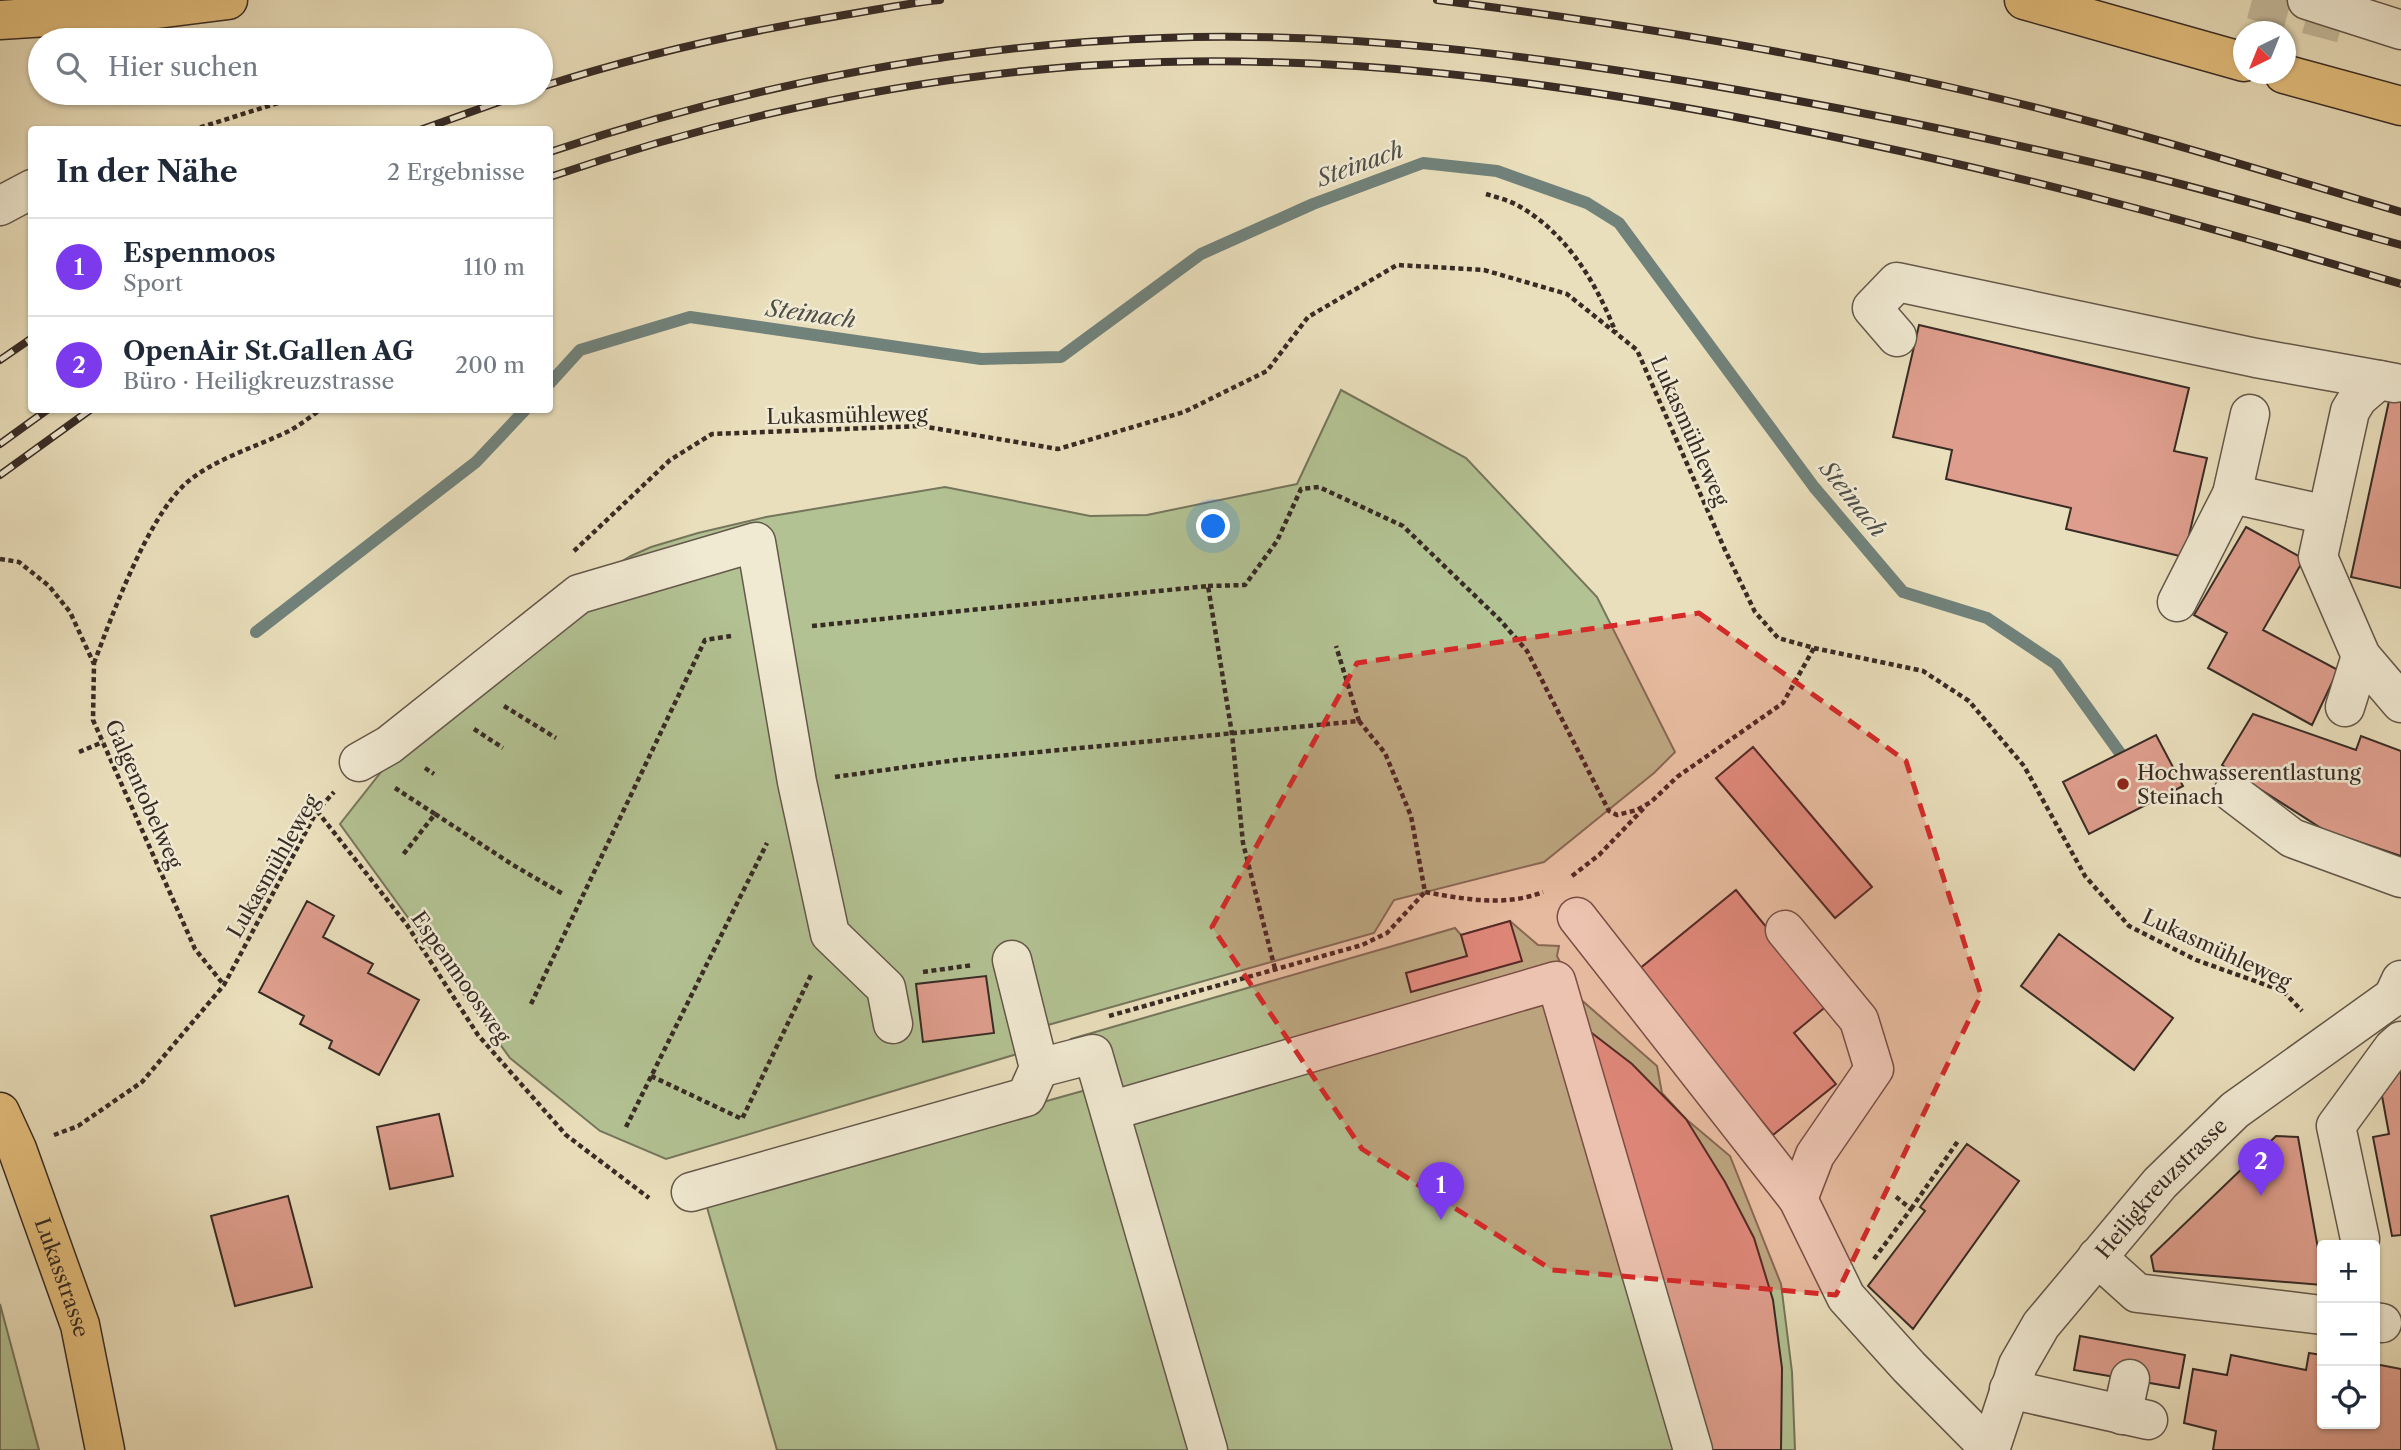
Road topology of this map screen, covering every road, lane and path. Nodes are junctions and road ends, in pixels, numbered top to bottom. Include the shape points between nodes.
1 (228, 0) edge
2 (2024, 0) edge
3 (2307, 0) tunnel mouth
4 (0, 20) edge
5 (2401, 30) edge
6 (2233, 59) edge
7 (2296, 77) edge
8 (271, 105) edge
9 (2401, 107) edge
10 (205, 126) edge
11 (28, 191) edge
12 (1486, 194) dead end
13 (0, 206) edge
14 (1616, 333) junction
15 (1897, 337) dead end
16 (2390, 382) edge
17 (316, 413) edge
18 (2250, 414) dead end
19 (2232, 494) junction
20 (2327, 515) junction
21 (570, 555) dead end
22 (0, 559) edge
23 (1208, 586) junction
24 (2177, 602) dead end
25 (771, 631) junction
26 (1336, 646) dead end
27 (1814, 648) junction
28 (2361, 656) junction
29 (94, 664) junction
30 (467, 683) junction
31 (2401, 703) edge
32 (2345, 707) dead end
33 (1359, 721) junction
34 (1232, 734) junction
35 (556, 738) dead end
36 (103, 742) junction
37 (79, 752) dead end
38 (359, 762) joint
39 (797, 782) junction
40 (392, 786) dead end
41 (2233, 793) dead end
42 (1650, 802) junction
43 (317, 811) junction
44 (435, 814) junction
45 (401, 856) dead end
46 (1570, 878) dead end
47 (2401, 878) edge
48 (1550, 890) dead end
49 (1425, 892) junction
50 (563, 894) dead end
51 (1577, 917) dead end
52 (1785, 930) dead end
53 (830, 934) junction
54 (1012, 960) joint
55 (1275, 969) junction
56 (2401, 980) edge
57 (224, 985) junction
58 (531, 1004) dead end
59 (889, 1006) joint
60 (1108, 1016) dead end
61 (2329, 1041) junction
62 (2401, 1041) edge
63 (1039, 1068) junction
64 (651, 1076) junction
65 (1110, 1111) junction
66 (0, 1112) edge
67 (626, 1127) dead end
68 (1958, 1141) dead end
69 (17, 1149) junction
70 (691, 1192) dead end
71 (1895, 1196) dead end
72 (1798, 1199) junction
73 (654, 1202) dead end
74 (1911, 1209) junction
75 (2360, 1239) dead end
76 (2097, 1257) junction
77 (1846, 1297) junction
78 (2317, 1314) edge
79 (2009, 1389) junction
80 (2133, 1405) dead end
81 (1990, 1449) edge
82 (105, 1450) edge
83 (1208, 1450) edge
84 (1693, 1450) edge

1 - 4 main road
2 - 6 main road
3 - 5 street
7 - 9 main road
8 - 10 path
11 - 13 street
12 - 14 path via 1516,204 1546,225 1587,274
14 - 21 path, Lukasmühleweg via 1567,295 1484,270 1397,265 1308,317 1267,371 1184,412 1058,449 921,426 712,435 670,460
14 - 27 path, Lukasmühleweg via 1637,350 1755,612 1778,638
15 - 16 street via 1872,308 1897,282
16 - 20 street via 2358,398 2350,411
17 - 29 path via 292,430 213,466 184,485 132,569
18 - 19 street
19 - 20 street
19 - 24 street
20 - 28 street via 2318,557
22 - 29 path, Galgentobelweg via 19,562 49,586 70,612
23 - 25 path
23 - 34 path
23 - 42 path via 1245,585 1277,541 1300,489 1319,487 1403,526 1527,651 1609,811 1617,815
25 - 30 street via 756,542 579,594
25 - 39 street
25 - 58 path via 705,640
26 - 33 path
27 - 42 path via 1783,703 1677,777
27 - 61 path, Lukasmühleweg via 1923,671 1969,701 2024,766 2085,876 2129,926 2196,960 2283,992
28 - 31 street
28 - 32 street
29 - 36 path, Galgentobelweg via 93,720
30 - 35 path
30 - 38 street via 389,745
33 - 34 path
33 - 49 path via 1385,753 1411,816
34 - 39 path via 956,760
34 - 55 path via 1243,843
36 - 37 path
36 - 57 path, Galgentobelweg via 195,949
38 - 43 path, Lukasmühleweg
39 - 53 street
39 - 64 path
40 - 44 path
41 - 47 street via 2292,838
42 - 46 path
43 - 57 path, Lukasmühleweg
43 - 73 path, Espenmoosweg via 407,925 478,1035 566,1135
44 - 45 path
44 - 50 path
48 - 49 path via 1528,898 1495,900
49 - 55 path via 1387,933 1362,945
51 - 72 street
52 - 72 street via 1859,1020 1874,1069 1815,1155
53 - 59 street
53 - 64 path via 742,1119
54 - 59 path via 898,975
54 - 63 street
55 - 60 path
56 - 61 street, Heiligkreuzstrasse via 2393,997
57 - 69 path, Lukasmühleweg via 142,1082 78,1126
61 - 76 street, Heiligkreuzstrasse via 2235,1110 2160,1183
62 - 75 street via 2336,1126
63 - 65 street via 1093,1054
63 - 70 street via 1026,1097
64 - 67 path
65 - 83 street
65 - 84 street via 1556,981
66 - 69 main road, Lukasstrasse
68 - 74 path
69 - 82 main road, Lukasstrasse via 79,1325
71 - 74 path
72 - 77 street
74 - 77 path
76 - 78 street via 2137,1293
76 - 79 street, Heiligkreuzstrasse via 2041,1325
77 - 81 street
79 - 80 street
79 - 81 street, Heiligkreuzstrasse

